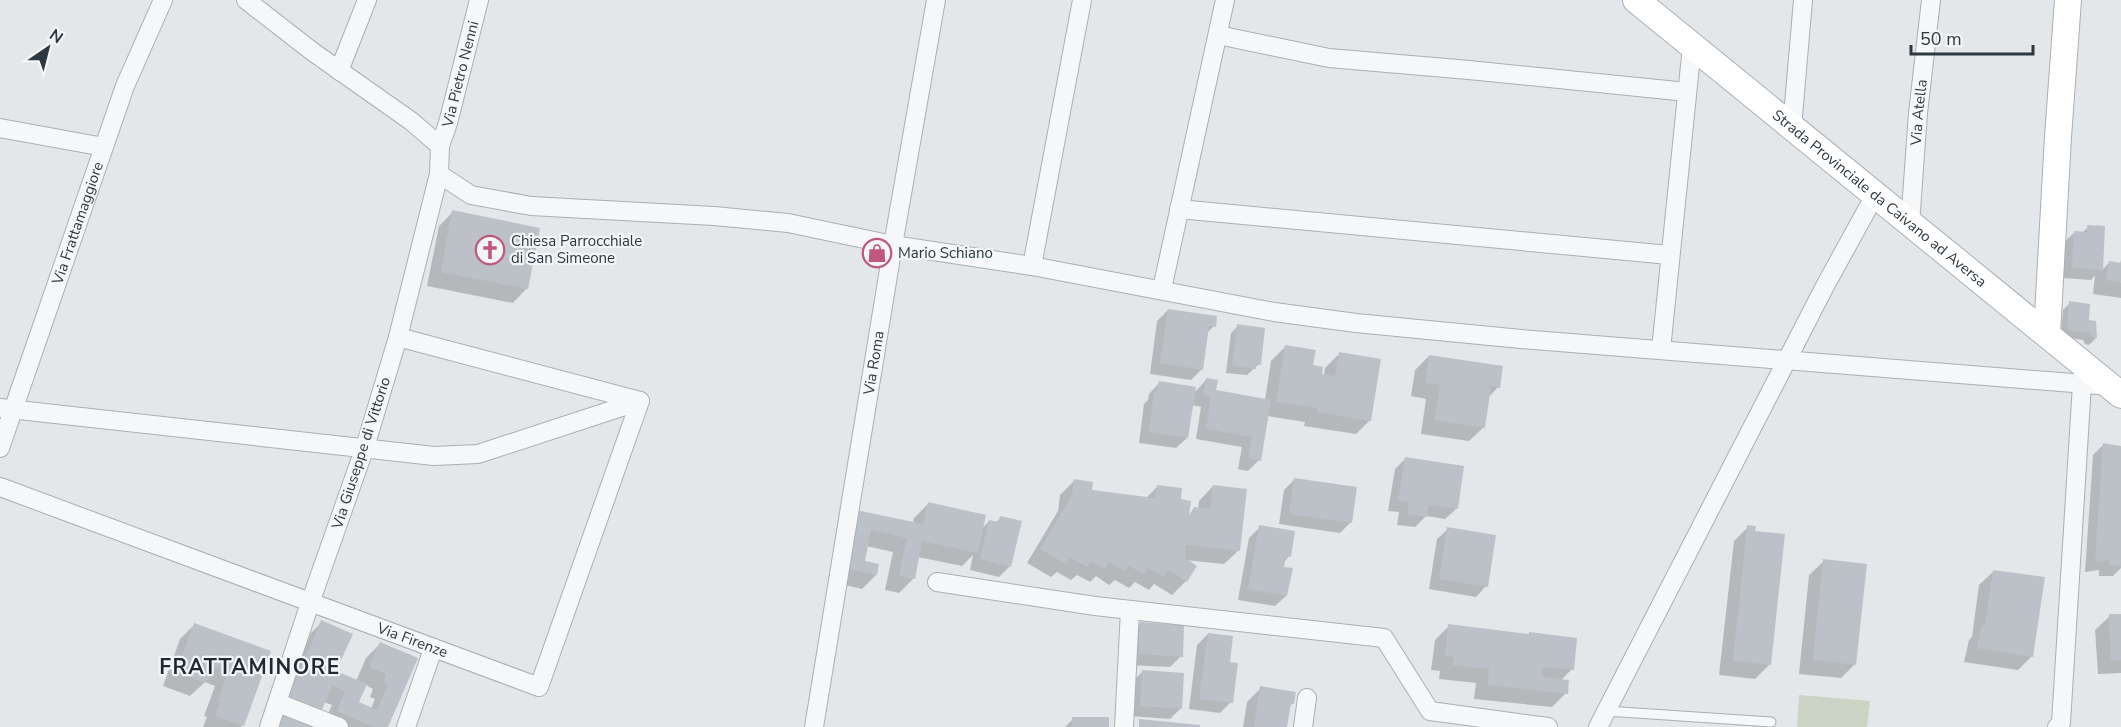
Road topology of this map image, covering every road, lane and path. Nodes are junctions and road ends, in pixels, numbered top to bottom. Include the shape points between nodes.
1 (163, 0) edge
2 (246, 0) edge
3 (367, 0) edge
4 (479, 0) edge
5 (936, 0) edge
6 (1083, 0) edge
7 (1226, 0) edge
8 (1636, 0) edge
9 (1803, 0) edge
10 (1931, 0) edge
11 (2068, 0) edge
12 (1218, 35) junction
13 (1692, 46) junction
14 (339, 71) junction
15 (1687, 92) junction
16 (0, 128) edge
17 (1792, 128) junction
18 (440, 146) junction
19 (104, 147) junction
20 (439, 174) junction
21 (1875, 195) junction
22 (1179, 209) junction
23 (1910, 224) junction
24 (893, 245) junction
25 (1669, 255) junction
26 (1032, 266) junction
27 (1162, 290) junction
28 (2047, 333) junction
29 (398, 337) junction
30 (1661, 350) junction
31 (1787, 360) junction
32 (2082, 384) junction
33 (2115, 390) edge
34 (640, 401) junction
35 (7, 409) edge
36 (365, 447) junction
37 (0, 448) edge
38 (0, 487) edge
39 (937, 582) dead end
40 (310, 603) junction
41 (1130, 610) junction
42 (434, 649) junction
43 (1307, 698) dead end
44 (278, 704) junction
45 (1606, 711) junction
46 (1771, 722) dead end
47 (269, 727) edge
48 (339, 727) edge
49 (406, 727) edge
50 (814, 727) edge
51 (1124, 727) edge
52 (1303, 727) edge
53 (1548, 727) edge
54 (1598, 727) edge
55 (2057, 727) edge

1 - 19 street, Via Frattamaggiore via 125,86
2 - 14 street
3 - 14 street
4 - 18 street, Via Pietro Nenni
5 - 24 street, Via Roma
6 - 26 street
7 - 12 street
8 - 13 main road, Strada Provinciale da Caivano ad Aversa
9 - 17 street
10 - 23 street, Via Atella
11 - 28 main road
12 - 15 street via 1329,58
12 - 22 street
13 - 15 street
13 - 17 main road, Strada Provinciale da Caivano ad Aversa
14 - 18 street
15 - 25 street
16 - 19 street
17 - 21 main road, Strada Provinciale da Caivano ad Aversa
18 - 20 street, Via Pietro Nenni
19 - 35 street, Via Frattamaggiore
20 - 24 street via 471,195 531,206 788,223
20 - 29 street, Via Giuseppe di Vittorio
21 - 23 main road, Strada Provinciale da Caivano ad Aversa
21 - 31 street
22 - 25 street
22 - 27 street
23 - 28 main road, Strada Provinciale da Caivano ad Aversa
24 - 26 street
24 - 50 street, Via Roma
25 - 30 street
26 - 27 street
27 - 30 street via 1356,323
28 - 33 main road, Strada Provinciale da Caivano ad Aversa
29 - 34 street
29 - 36 street, Via Giuseppe di Vittorio
30 - 31 street
31 - 32 street
31 - 45 street
32 - 33 street
32 - 55 street via 2061,723
34 - 36 street via 478,454 434,456
34 - 42 street, Via Firenze via 539,687
35 - 36 street
35 - 37 street, Via Frattamaggiore
36 - 40 street, Via Giuseppe di Vittorio
38 - 40 street, Via Firenze
39 - 41 street
40 - 42 street, Via Firenze
40 - 44 street, Via Giuseppe di Vittorio
41 - 51 street
41 - 53 street via 1384,638 1430,711
42 - 49 street
43 - 52 street
44 - 47 street, Via Giuseppe di Vittorio
44 - 48 street
45 - 46 lane
45 - 54 street

